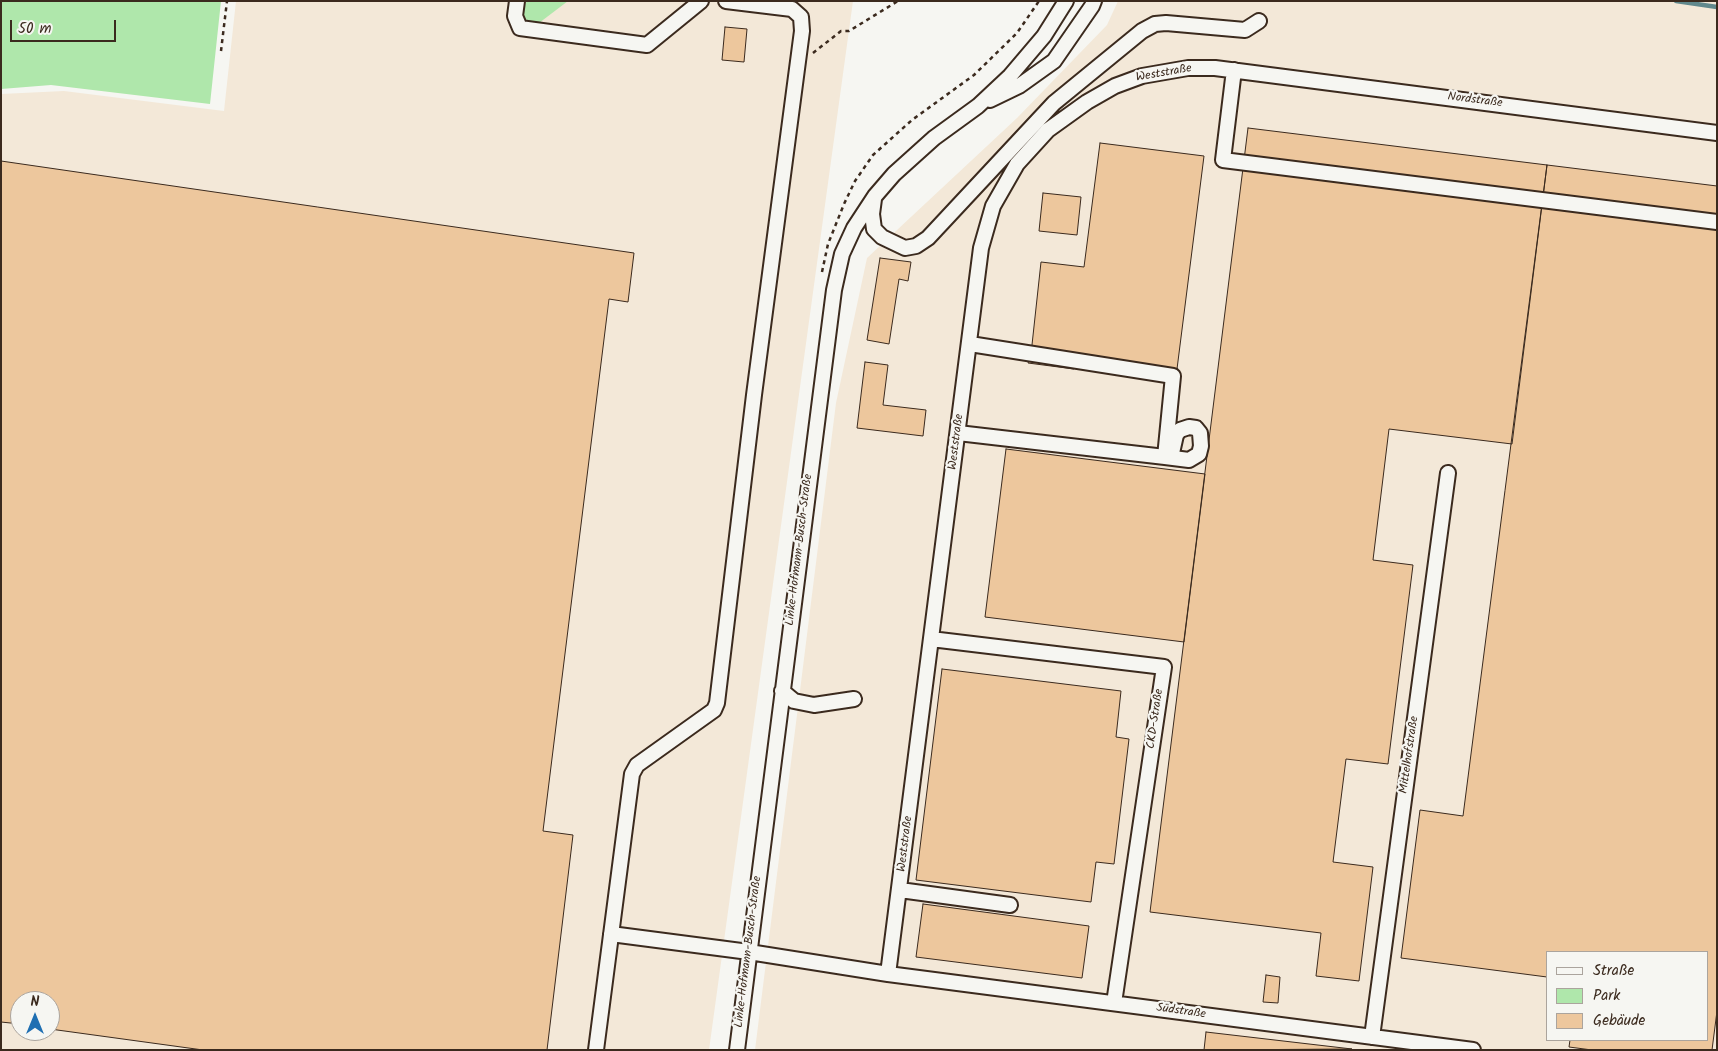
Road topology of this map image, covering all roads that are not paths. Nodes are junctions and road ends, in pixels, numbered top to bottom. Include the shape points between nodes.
1 (518, 1) edge
2 (701, 1) edge
3 (726, 1) edge
4 (1066, 1) edge
5 (1094, 1) edge
6 (1259, 21) dead end
7 (1234, 70) junction
8 (978, 106) junction
9 (1717, 132) edge
10 (875, 196) junction
11 (1717, 222) edge
12 (970, 344) junction
13 (958, 433) junction
14 (1448, 473) dead end
15 (932, 639) junction
16 (782, 691) junction
17 (854, 699) dead end
18 (900, 890) junction
19 (1010, 905) dead end
20 (611, 934) junction
21 (749, 952) junction
22 (888, 974) junction
23 (1114, 1003) junction
24 (1372, 1037) junction
25 (596, 1050) edge
26 (738, 1050) edge
27 (1474, 1050) edge

1 - 2 street via 515,16 520,28 647,45
3 - 20 street via 792,9 801,17 802,31 717,703 714,710 637,765 632,774
4 - 8 street, Linke-Hofmann-Busch-Straße via 1044,36 1010,76
5 - 8 street, Linke-Hofmann-Busch-Straße via 1054,61 1019,86
6 - 10 street via 1245,30 1166,23 1155,24 1142,32 1054,103 928,238 916,246 905,248 882,237 874,229
7 - 9 street, Nordstraße
7 - 11 street via 1223,160
7 - 12 street, Weststraße via 1188,68 1142,76 1087,102 1048,130 1017,164 993,206 982,248
8 - 10 street, Linke-Hofmann-Busch-Straße via 934,138
10 - 16 street, Linke-Hofmann-Busch-Straße via 842,254 834,290
12 - 13 street, Weststraße
12 - 13 street via 1173,376 1165,457
13 - 15 street, Weststraße
14 - 24 street, Mittelhofstraße
15 - 18 street, Weststraße
15 - 23 street, CKD-Straße via 1164,667
16 - 17 street via 794,701 814,705
16 - 21 street, Linke-Hofmann-Busch-Straße
18 - 19 street
18 - 22 street, Weststraße
20 - 21 street, Südstraße
20 - 25 street
21 - 22 street, Südstraße
21 - 26 street, Linke-Hofmann-Busch-Straße
22 - 23 street, Südstraße
23 - 24 street, Südstraße
24 - 27 street, Südstraße

